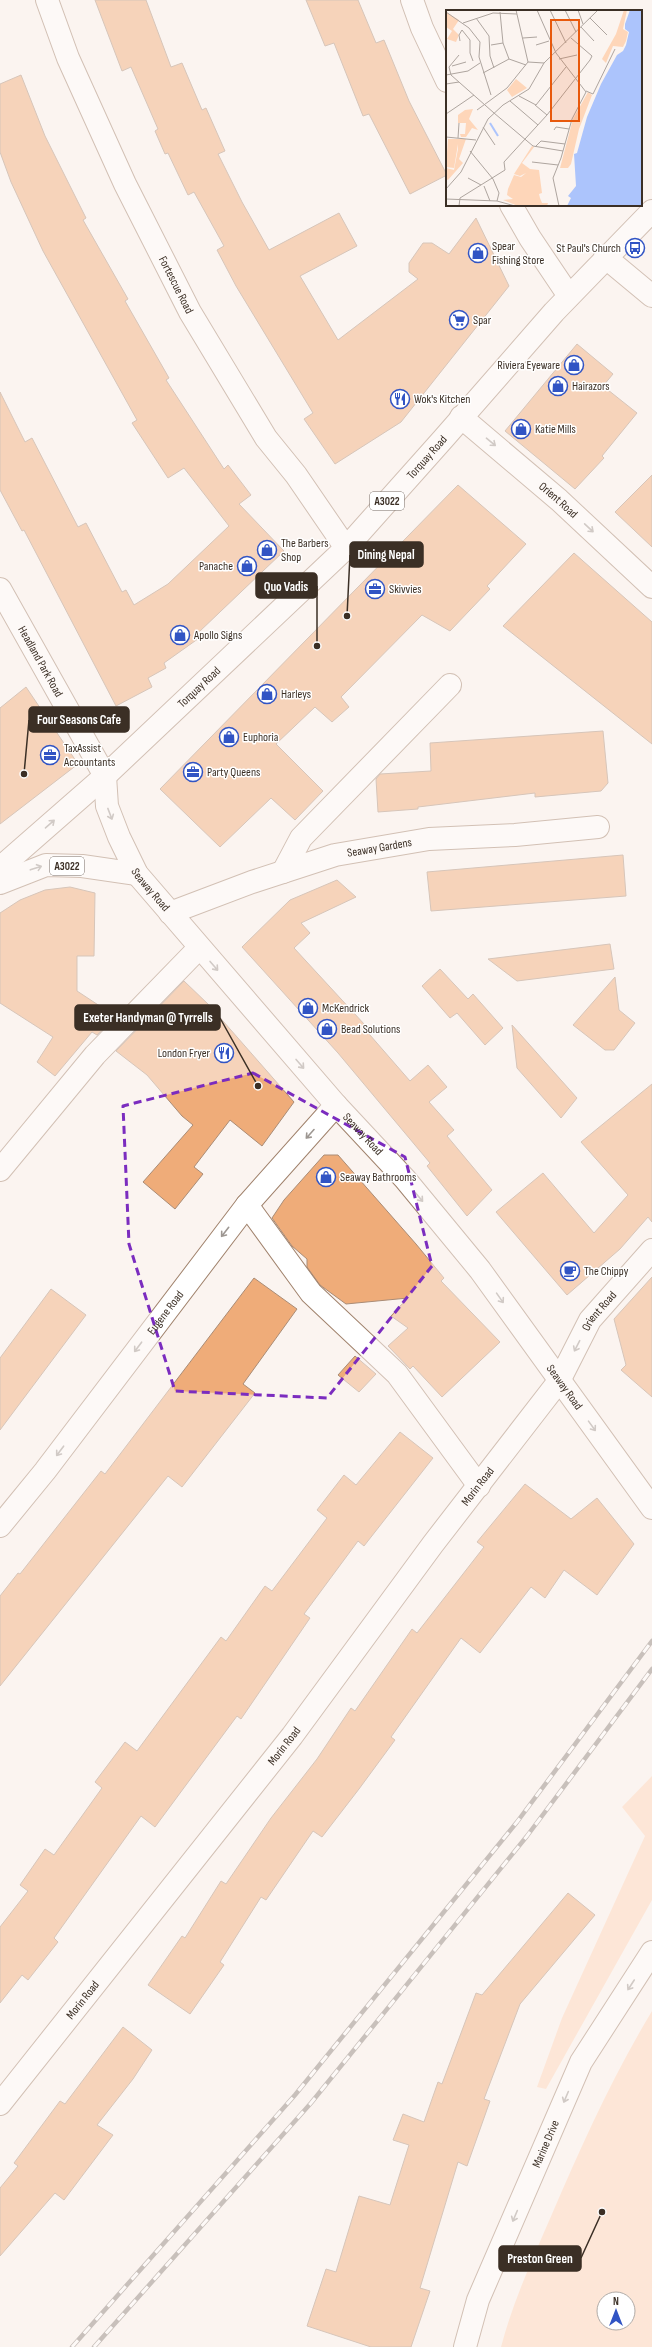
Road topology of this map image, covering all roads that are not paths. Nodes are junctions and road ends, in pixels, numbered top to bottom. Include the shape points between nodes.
1 (47, 0) edge
2 (412, 0) edge
3 (446, 79) edge
4 (512, 206) edge
5 (652, 211) edge
6 (605, 257) junction
7 (569, 296) junction
8 (652, 296) edge
9 (461, 417) junction
10 (346, 548) junction
11 (652, 587) edge
12 (0, 589) edge
13 (450, 685) dead end
14 (105, 776) junction
15 (598, 828) dead end
16 (0, 868) edge
17 (283, 872) junction
18 (137, 874) junction
19 (0, 882) edge
20 (170, 913) junction
21 (198, 948) junction
22 (336, 1105) junction
23 (0, 1170) edge
24 (247, 1205) junction
25 (652, 1250) edge
26 (559, 1381) junction
27 (479, 1486) junction
28 (652, 1508) edge
29 (0, 1526) edge
30 (652, 1952) edge
31 (0, 2104) edge
32 (465, 2347) edge

1 - 10 main road, Fortescue Road via 68,58 125,184 190,312 266,438 296,475
2 - 3 main road
4 - 7 main road
5 - 6 main road, Torquay Road / A3022
6 - 7 main road, Torquay Road / A3022
6 - 8 main road
7 - 9 main road, Torquay Road / A3022
9 - 10 main road, Torquay Road / A3022
9 -> 11 main road, Orient Road via 559,500
10 - 14 main road, Torquay Road / A3022
12 - 14 main road, Headland Park Road
13 - 17 main road via 301,838
16 -> 14 main road, A3022
14 -> 18 main road, Seaway Road via 106,806
15 - 17 main road, Seaway Gardens via 429,839 335,855
17 - 20 main road, Seaway Gardens
19 -> 18 main road, A3022 via 46,865 82,866
18 - 20 main road, Seaway Road
20 - 21 main road, Seaway Road
21 -> 22 main road, Seaway Road
21 - 23 main road via 95,1055
22 -> 24 main road, Eugene Road
22 -> 26 main road, Seaway Road via 405,1179 480,1270
24 - 27 main road via 311,1292 397,1374
24 -> 29 main road, Eugene Road via 45,1471
25 -> 26 main road, Orient Road via 590,1320
26 - 27 main road, Morin Road
26 -> 28 main road, Seaway Road
27 - 31 main road, Morin Road via 433,1544 292,1736
30 -> 32 main road, Marine Drive via 581,2062 478,2300

